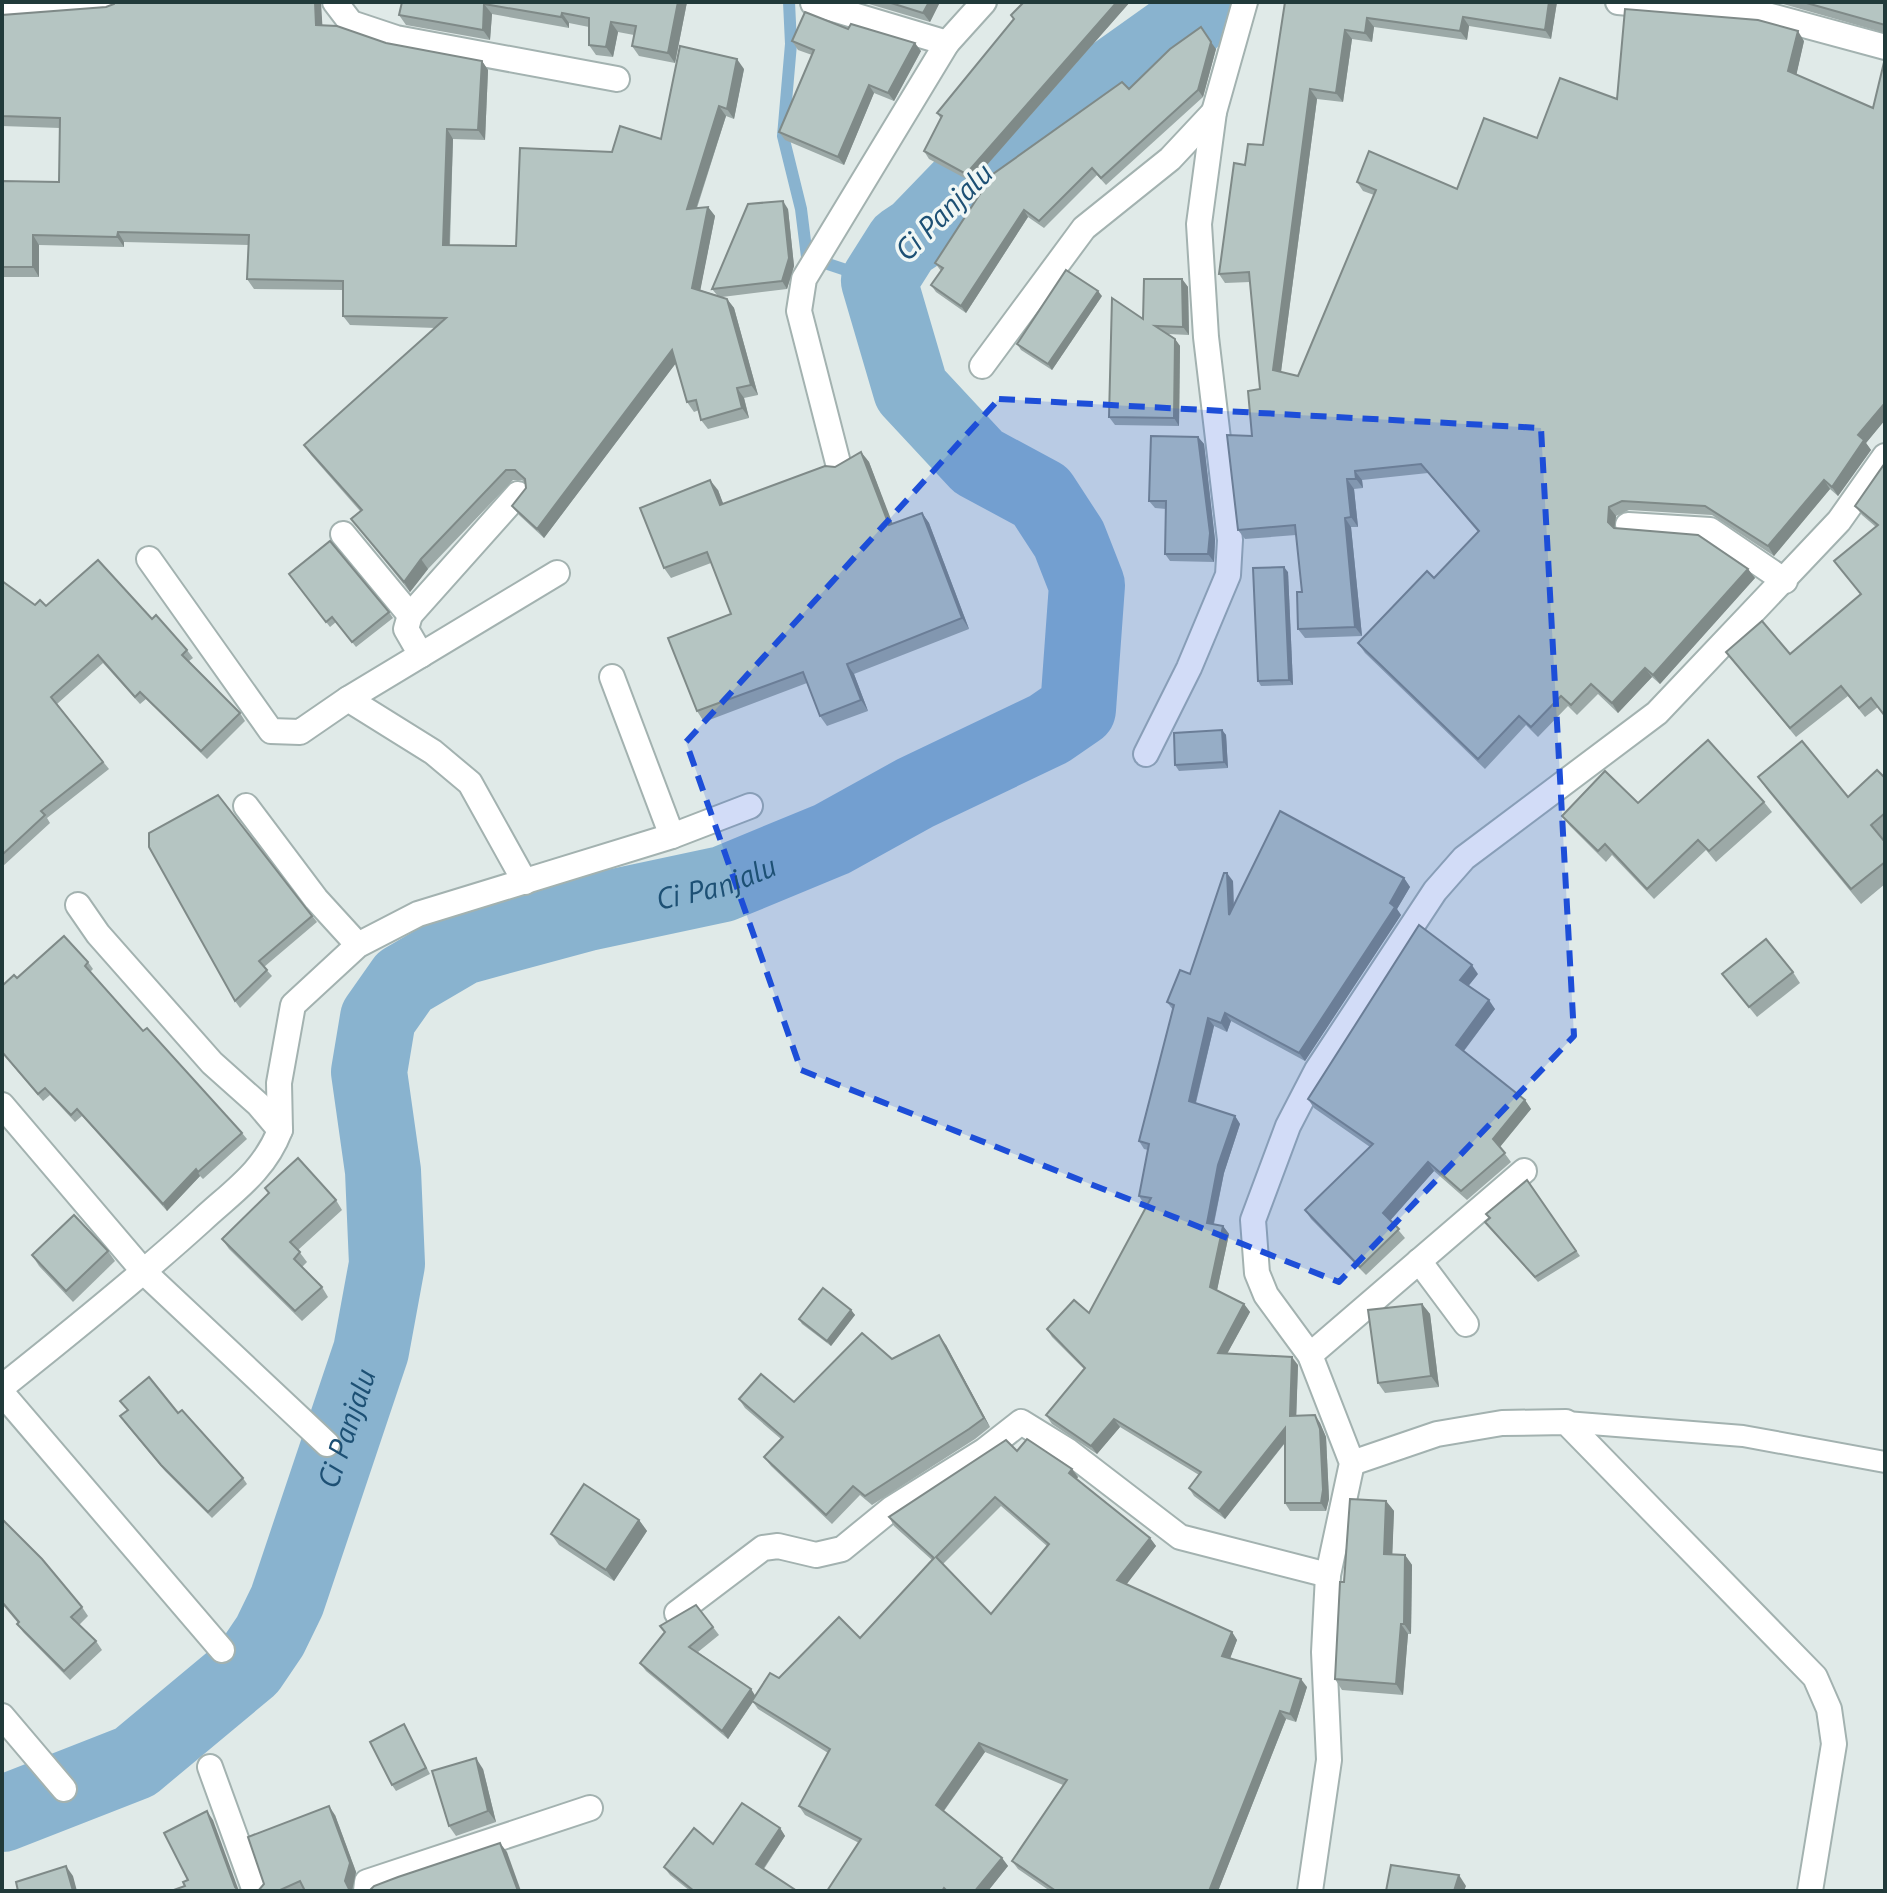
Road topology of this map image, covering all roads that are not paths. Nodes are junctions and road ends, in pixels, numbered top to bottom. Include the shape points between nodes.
1 (112, 2) edge
2 (335, 2) edge
3 (984, 2) edge
4 (1245, 2) edge
5 (1618, 2) edge
6 (813, 3) edge
7 (2, 10) edge
8 (947, 43) junction
9 (1885, 47) edge
10 (617, 79) dead end
11 (1214, 112) junction
12 (982, 366) dead end
13 (1885, 456) edge
14 (838, 463) edge
15 (518, 494) edge
16 (1628, 525) dead end
17 (343, 534) dead end
18 (149, 559) dead end
19 (557, 573) dead end
20 (1785, 581) junction
21 (410, 615) junction
22 (421, 655) junction
23 (612, 677) dead end
24 (348, 699) junction
25 (1146, 754) dead end
26 (246, 806) dead end
27 (750, 806) dead end
28 (672, 836) junction
29 (525, 882) junction
30 (78, 905) dead end
31 (358, 945) junction
32 (2, 1105) edge
33 (280, 1130) junction
34 (1524, 1171) dead end
35 (1419, 1261) junction
36 (145, 1273) junction
37 (1466, 1324) dead end
38 (1310, 1355) junction
39 (2, 1390) edge
40 (1566, 1422) junction
41 (327, 1444) dead end
42 (1885, 1462) edge
43 (1352, 1463) junction
44 (1328, 1575) junction
45 (677, 1613) edge
46 (222, 1650) dead end
47 (2, 1716) edge
48 (210, 1767) dead end
49 (64, 1789) dead end
50 (590, 1808) dead end
51 (255, 1891) edge
52 (366, 1891) edge
53 (1310, 1891) edge
54 (1810, 1891) edge

1 - 7 street
2 - 10 street via 351,23 396,38
3 - 8 street
4 - 11 street
5 - 9 street via 1767,15
6 - 8 street
8 - 14 street via 804,279 799,311
11 - 12 street via 1170,159 1084,228
11 - 25 street via 1199,224 1206,337 1230,540 1228,575
13 - 20 street via 1839,521
15 - 21 street
16 - 20 street via 1720,534
17 - 21 street
18 - 24 street via 271,731 300,732
19 - 22 street
20 - 38 street via 1657,713 1464,858 1435,891 1317,1070 1288,1126 1253,1229 1257,1273 1266,1295
21 - 22 street via 406,629
22 - 24 street
23 - 28 street
24 - 29 street via 433,752 470,783
26 - 31 street
27 - 28 street
28 - 29 street
29 - 31 street via 418,914
30 - 33 street via 212,1063
31 - 33 street via 293,1005 279,1083
32 - 36 street
33 - 36 street via 273,1150 240,1190
34 - 35 street
35 - 37 street
35 - 38 street
36 - 39 street
36 - 41 street
38 - 43 street
39 - 46 street
40 - 42 lane via 1743,1436
40 - 43 street via 1502,1423 1437,1434
40 - 54 street via 1815,1677 1829,1709 1834,1744
43 - 44 street
44 - 45 street via 1180,1537 1068,1451 1021,1422 891,1509 842,1549 816,1555 763,1548
44 - 53 street via 1328,1771
47 - 49 street
48 - 51 street
50 - 52 street via 367,1882

